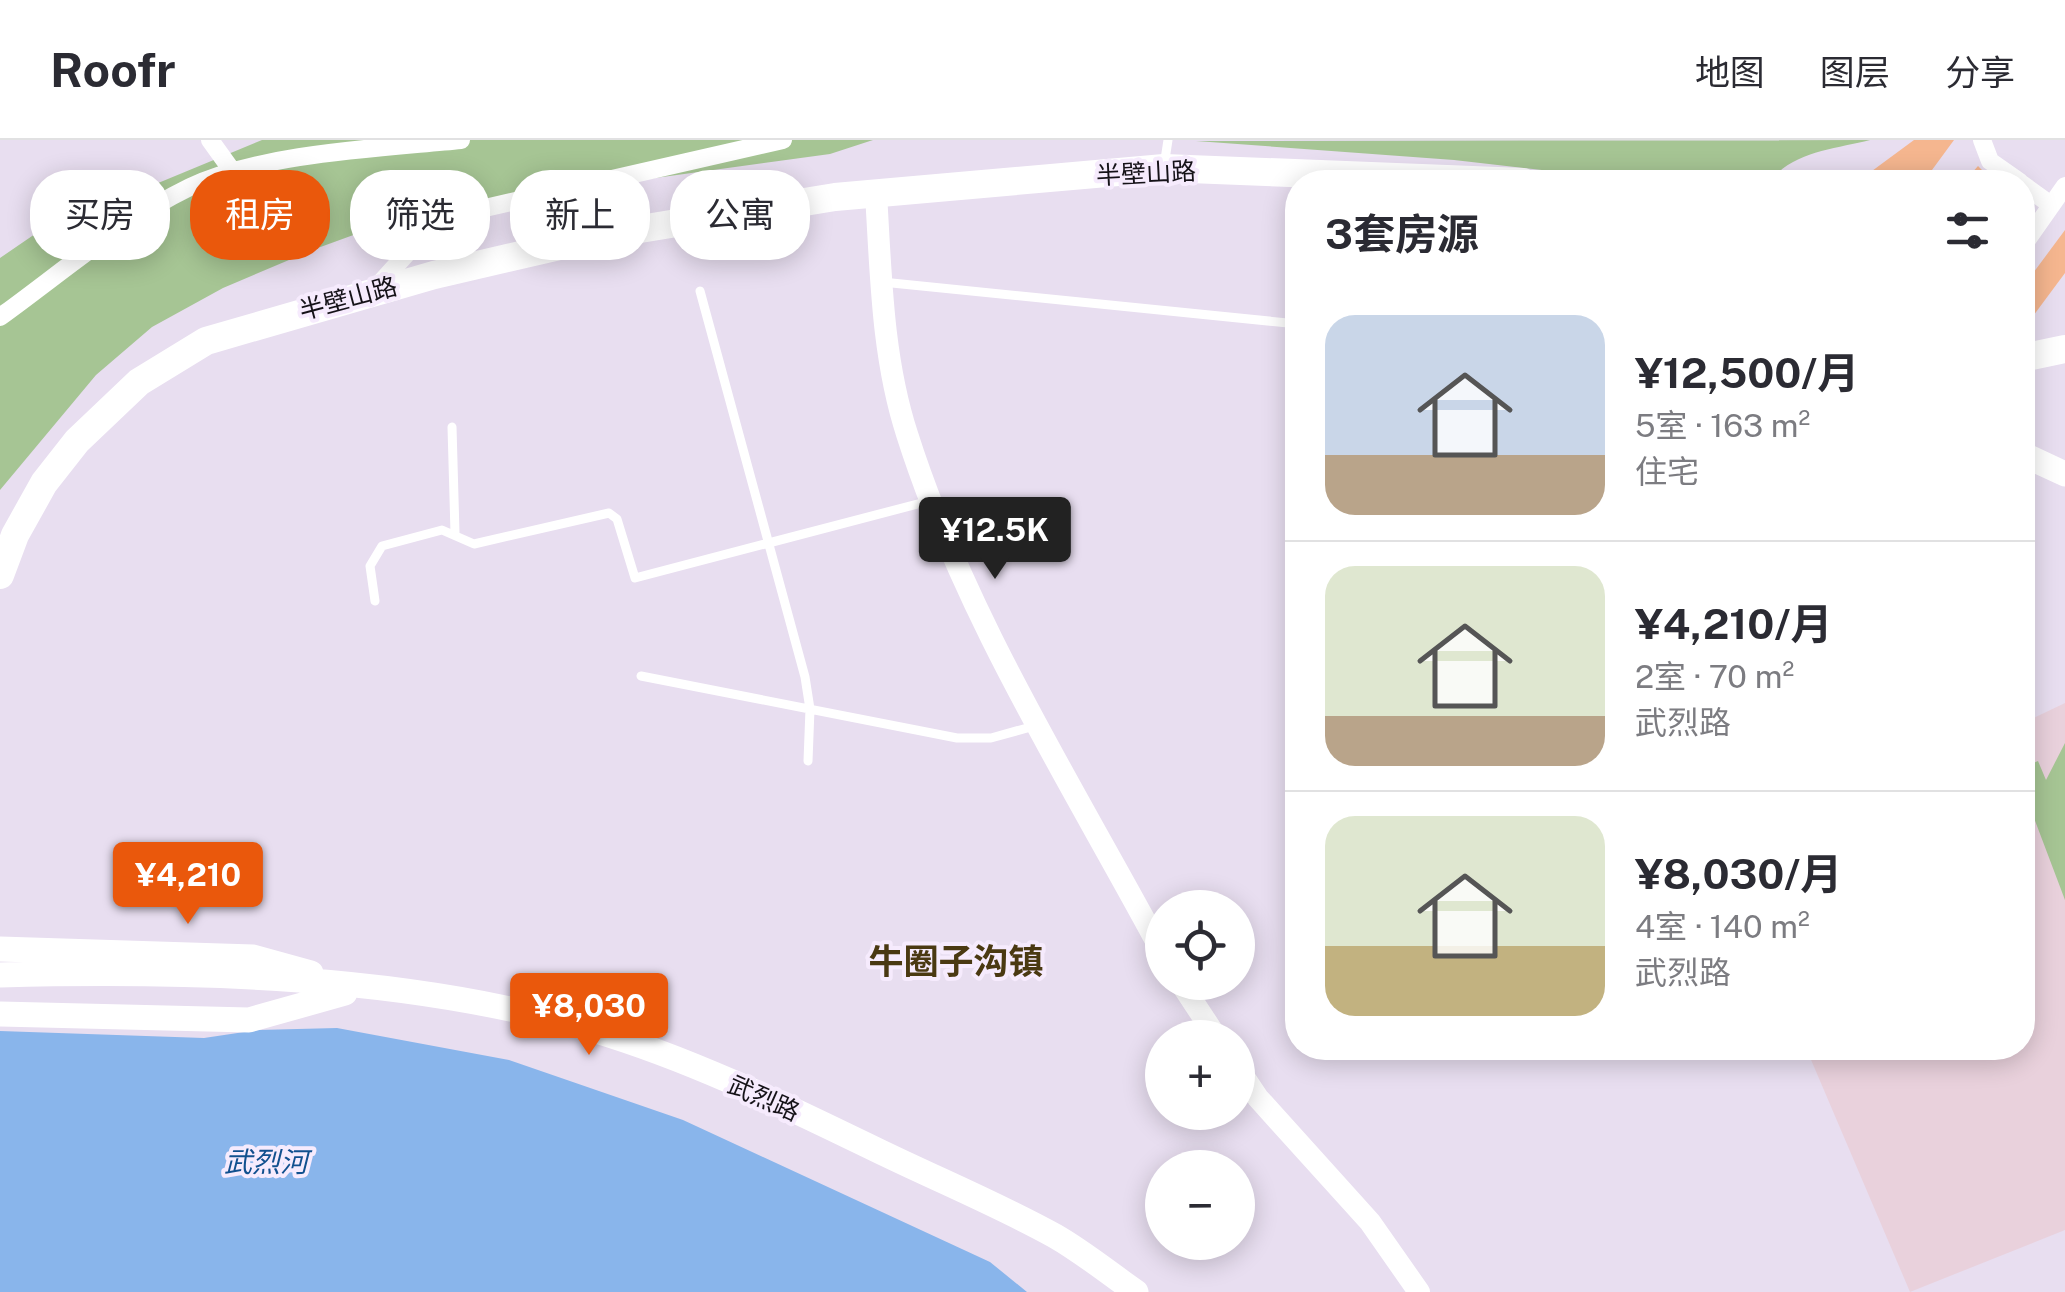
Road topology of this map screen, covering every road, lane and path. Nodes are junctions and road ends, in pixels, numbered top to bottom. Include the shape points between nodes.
1 (210, 140) edge
2 (461, 140) edge
3 (783, 140) edge
4 (1168, 140) edge
5 (1982, 140) edge
6 (1164, 168) junction
7 (232, 170) edge
8 (247, 170) edge
9 (2003, 170) edge
10 (1285, 173) edge
11 (2065, 186) edge
12 (190, 187) edge
13 (2035, 193) edge
14 (876, 194) junction
15 (2052, 206) junction
16 (2035, 229) edge
17 (881, 282) junction
18 (373, 291) junction
19 (700, 291) dead end
20 (0, 317) edge
21 (1285, 323) edge
22 (2065, 348) edge
23 (2035, 355) edge
24 (452, 427) dead end
25 (2035, 460) edge
26 (2065, 474) edge
27 (932, 500) junction
28 (454, 533) junction
29 (768, 543) junction
30 (0, 574) edge
31 (375, 601) dead end
32 (641, 676) dead end
33 (810, 709) junction
34 (1040, 724) junction
35 (808, 761) dead end
36 (1145, 920) edge
37 (0, 949) edge
38 (0, 975) edge
39 (364, 987) junction
40 (0, 1014) edge
41 (1255, 1094) edge
42 (1136, 1292) edge
43 (1419, 1292) edge

1 - 7 street
2 - 8 street
3 - 18 street via 485,208 410,250
4 - 6 lane
5 - 9 street via 1990,160
6 - 10 main road, 半壁山路
6 - 14 main road, 半壁山路
11 - 15 street
12 - 20 street
13 - 15 street
14 - 17 street
14 - 18 main road, 半壁山路 via 616,233
15 - 16 street
17 - 21 lane
17 - 27 street via 906,432
18 - 30 main road, 半壁山路 via 206,341 139,382 77,440 44,484
19 - 29 lane
22 - 23 main road
24 - 28 lane
25 - 26 main road
27 - 29 lane
27 - 34 street via 980,612
28 - 29 lane via 474,544 609,513 617,519 635,578
28 - 31 lane via 442,530 382,546 370,566
29 - 33 lane
32 - 33 lane
33 - 34 lane via 957,738 991,738
33 - 35 lane
34 - 36 street
37 - 39 main road via 253,957
38 - 39 main road, 武烈路 via 118,972
39 - 40 main road via 249,1020
39 - 42 main road, 武烈路 via 478,1004 666,1054 1057,1237
41 - 43 street via 1370,1222

